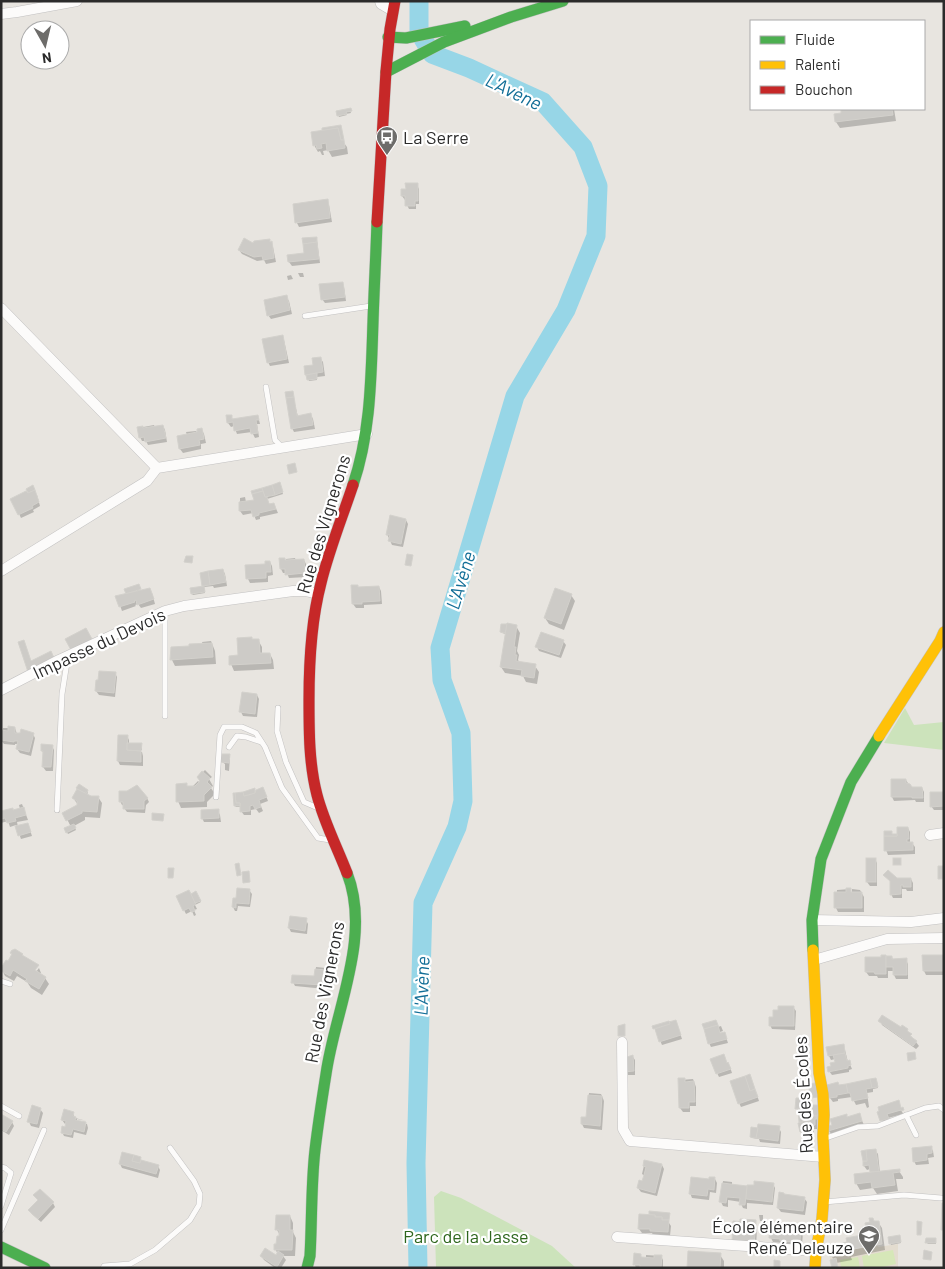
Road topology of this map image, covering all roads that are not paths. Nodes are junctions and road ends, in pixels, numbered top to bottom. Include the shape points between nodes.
1 (77, 1) edge
2 (380, 1) edge
3 (563, 1) edge
4 (394, 6) edge
5 (1, 14) edge
6 (442, 36) junction
7 (388, 37) junction
8 (386, 72) junction
9 (374, 305) junction
10 (1, 308) edge
11 (305, 316) dead end
12 (266, 387) dead end
13 (367, 434) junction
14 (283, 448) junction
15 (157, 468) junction
16 (1, 571) edge
17 (318, 594) junction
18 (164, 610) junction
19 (944, 632) edge
20 (68, 656) junction
21 (1, 690) edge
22 (278, 708) dead end
23 (165, 716) dead end
24 (261, 742) junction
25 (230, 746) dead end
26 (216, 797) dead end
27 (320, 809) junction
28 (57, 810) dead end
29 (944, 833) edge
30 (930, 834) dead end
31 (332, 840) junction
32 (944, 918) edge
33 (812, 920) junction
34 (944, 938) edge
35 (814, 960) junction
36 (1, 980) edge
37 (10, 984) dead end
38 (622, 1042) dead end
39 (1, 1106) edge
40 (944, 1110) edge
41 (19, 1116) dead end
42 (906, 1116) junction
43 (44, 1130) dead end
44 (916, 1135) dead end
45 (823, 1139) junction
46 (170, 1148) dead end
47 (824, 1157) junction
48 (1, 1167) edge
49 (941, 1198) dead end
50 (824, 1202) junction
51 (1, 1206) edge
52 (1, 1230) edge
53 (617, 1237) dead end
54 (1, 1247) edge
55 (816, 1251) junction
56 (310, 1256) junction
57 (45, 1268) edge
58 (103, 1268) edge
59 (307, 1268) edge
60 (314, 1268) edge
61 (815, 1268) edge

1 - 5 street
2 - 4 street
3 - 6 street
4 - 7 street, Rue des Vignerons
6 - 7 street
6 - 8 street
7 - 8 street, Rue des Vignerons
8 - 9 street, Rue des Vignerons
9 - 11 lane
9 - 13 street, Rue des Vignerons
10 - 15 street
12 - 14 lane via 275,440
13 - 14 street
13 - 17 street, Rue des Vignerons
14 - 15 street
15 - 16 street via 147,481
17 - 18 street, Impasse du Devois via 293,591
17 - 27 street, Rue des Vignerons via 309,686 309,734
18 - 20 street, Impasse du Devois
18 - 23 lane
19 - 33 street, Rue des Écoles via 851,782 821,859
20 - 21 street, Impasse du Devois
20 - 28 lane via 62,694
22 - 27 lane via 278,731 286,762 304,802
24 - 25 lane via 238,736
24 - 26 lane via 256,733 242,727 224,727 220,735
24 - 31 lane via 282,788 318,838
27 - 31 street, Rue des Vignerons
29 - 30 street
31 - 56 street, Rue des Vignerons via 351,884 357,914 352,959 326,1071 316,1142
32 - 33 street via 911,922
33 - 35 street, Rue des Écoles
34 - 35 street via 887,938
35 - 45 street, Rue des Écoles
36 - 37 lane
38 - 47 street via 622,1129 630,1141
39 - 41 lane
40 - 42 lane via 939,1106 924,1108
42 - 44 lane
42 - 45 lane
43 - 52 lane
45 - 47 street, Rue des Écoles
46 - 58 lane via 194,1181 200,1194 199,1205 190,1220 155,1250 130,1264
47 - 50 street, Rue des Écoles
48 - 51 lane via 11,1173
49 - 50 lane via 904,1195
50 - 55 street, Rue des Écoles
53 - 55 street
54 - 57 street
55 - 61 street, Rue des Écoles
56 - 59 street, Rue des Vignerons
56 - 60 street, Rue des Vignerons

